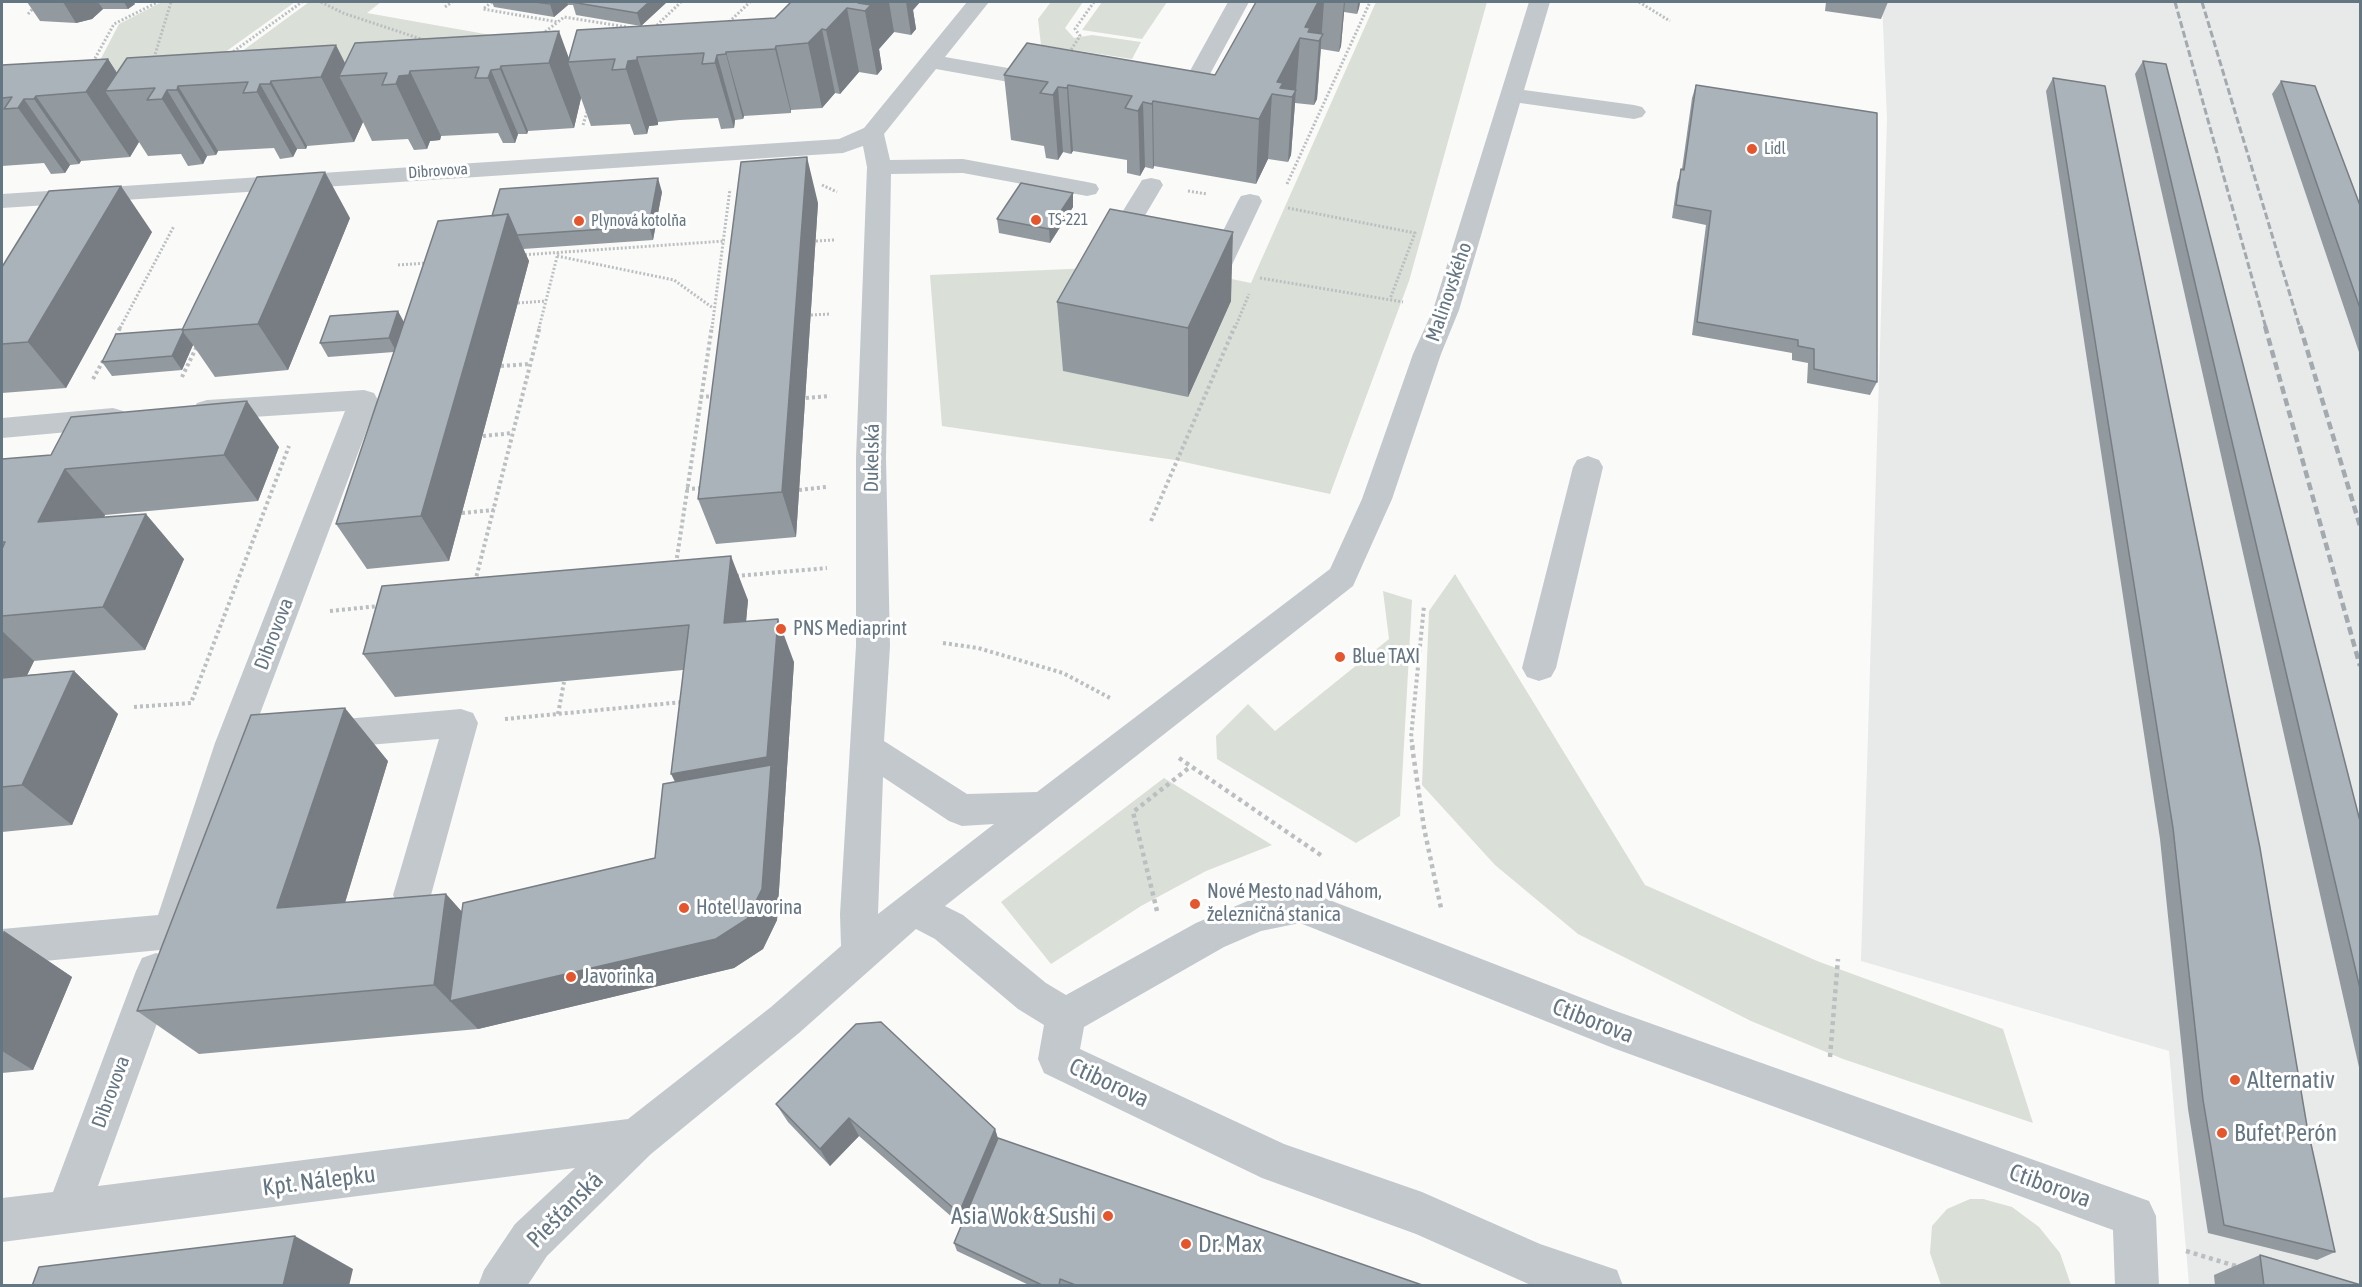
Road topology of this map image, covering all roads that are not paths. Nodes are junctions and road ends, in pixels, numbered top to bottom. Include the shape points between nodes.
1 (978, 2) edge
2 (1238, 2) edge
3 (1541, 3) edge
4 (929, 61) junction
5 (1070, 86) edge
6 (1510, 95) junction
7 (1160, 102) edge
8 (1634, 112) dead end
9 (872, 133) junction
10 (879, 167) junction
11 (1151, 185) dead end
12 (1087, 189) dead end
13 (2, 201) edge
14 (1250, 201) dead end
15 (1106, 258) edge
16 (1216, 269) edge
17 (2, 428) edge
18 (1588, 467) dead end
19 (1342, 577) joint
20 (1539, 668) dead end
21 (232, 743) junction
22 (866, 748) junction
23 (1044, 807) junction
24 (412, 895) edge
25 (913, 908) junction
26 (171, 931) junction
27 (2, 947) edge
28 (861, 953) junction
29 (1066, 1016) junction
30 (636, 1139) junction
31 (67, 1211) junction
32 (2, 1220) edge
33 (1537, 1275) edge
34 (500, 1286) edge
35 (1601, 1286) edge
36 (2137, 1286) edge

1 - 4 street
2 - 7 street via 1182,106
3 - 6 street, Malinovského
4 - 5 street
4 - 9 street
6 - 8 street
6 - 19 street, Malinovského via 1446,310 1377,499
9 - 10 street, Dukelská
9 - 13 street, Dibrovova via 843,146
10 - 12 street via 963,166
10 - 22 street, Dukelská via 871,458 873,646
11 - 15 street
14 - 16 street
17 - 21 street, Dibrovova via 364,400
18 - 20 street
19 - 23 street, Piešťanská
21 - 24 street via 461,723
21 - 26 street, Dibrovova
22 - 23 street via 962,810
22 - 28 street, Dukelská
23 - 25 street, Piešťanská
25 - 28 street, Piešťanská
25 - 29 street via 950,927 1032,996
26 - 27 street
26 - 31 street, Dibrovova
28 - 30 street, Piešťanská via 785,1020
29 - 33 street, Ctiborova via 1058,1059 1277,1163 1422,1214
29 - 36 street, Ctiborova via 1210,935 1257,914 1301,906 1613,1029 2134,1216
30 - 31 street, Kpt. Nálepku
30 - 34 street, Piešťanská via 531,1240
31 - 32 street, Kpt. Nálepku
33 - 35 street, Ctiborova

